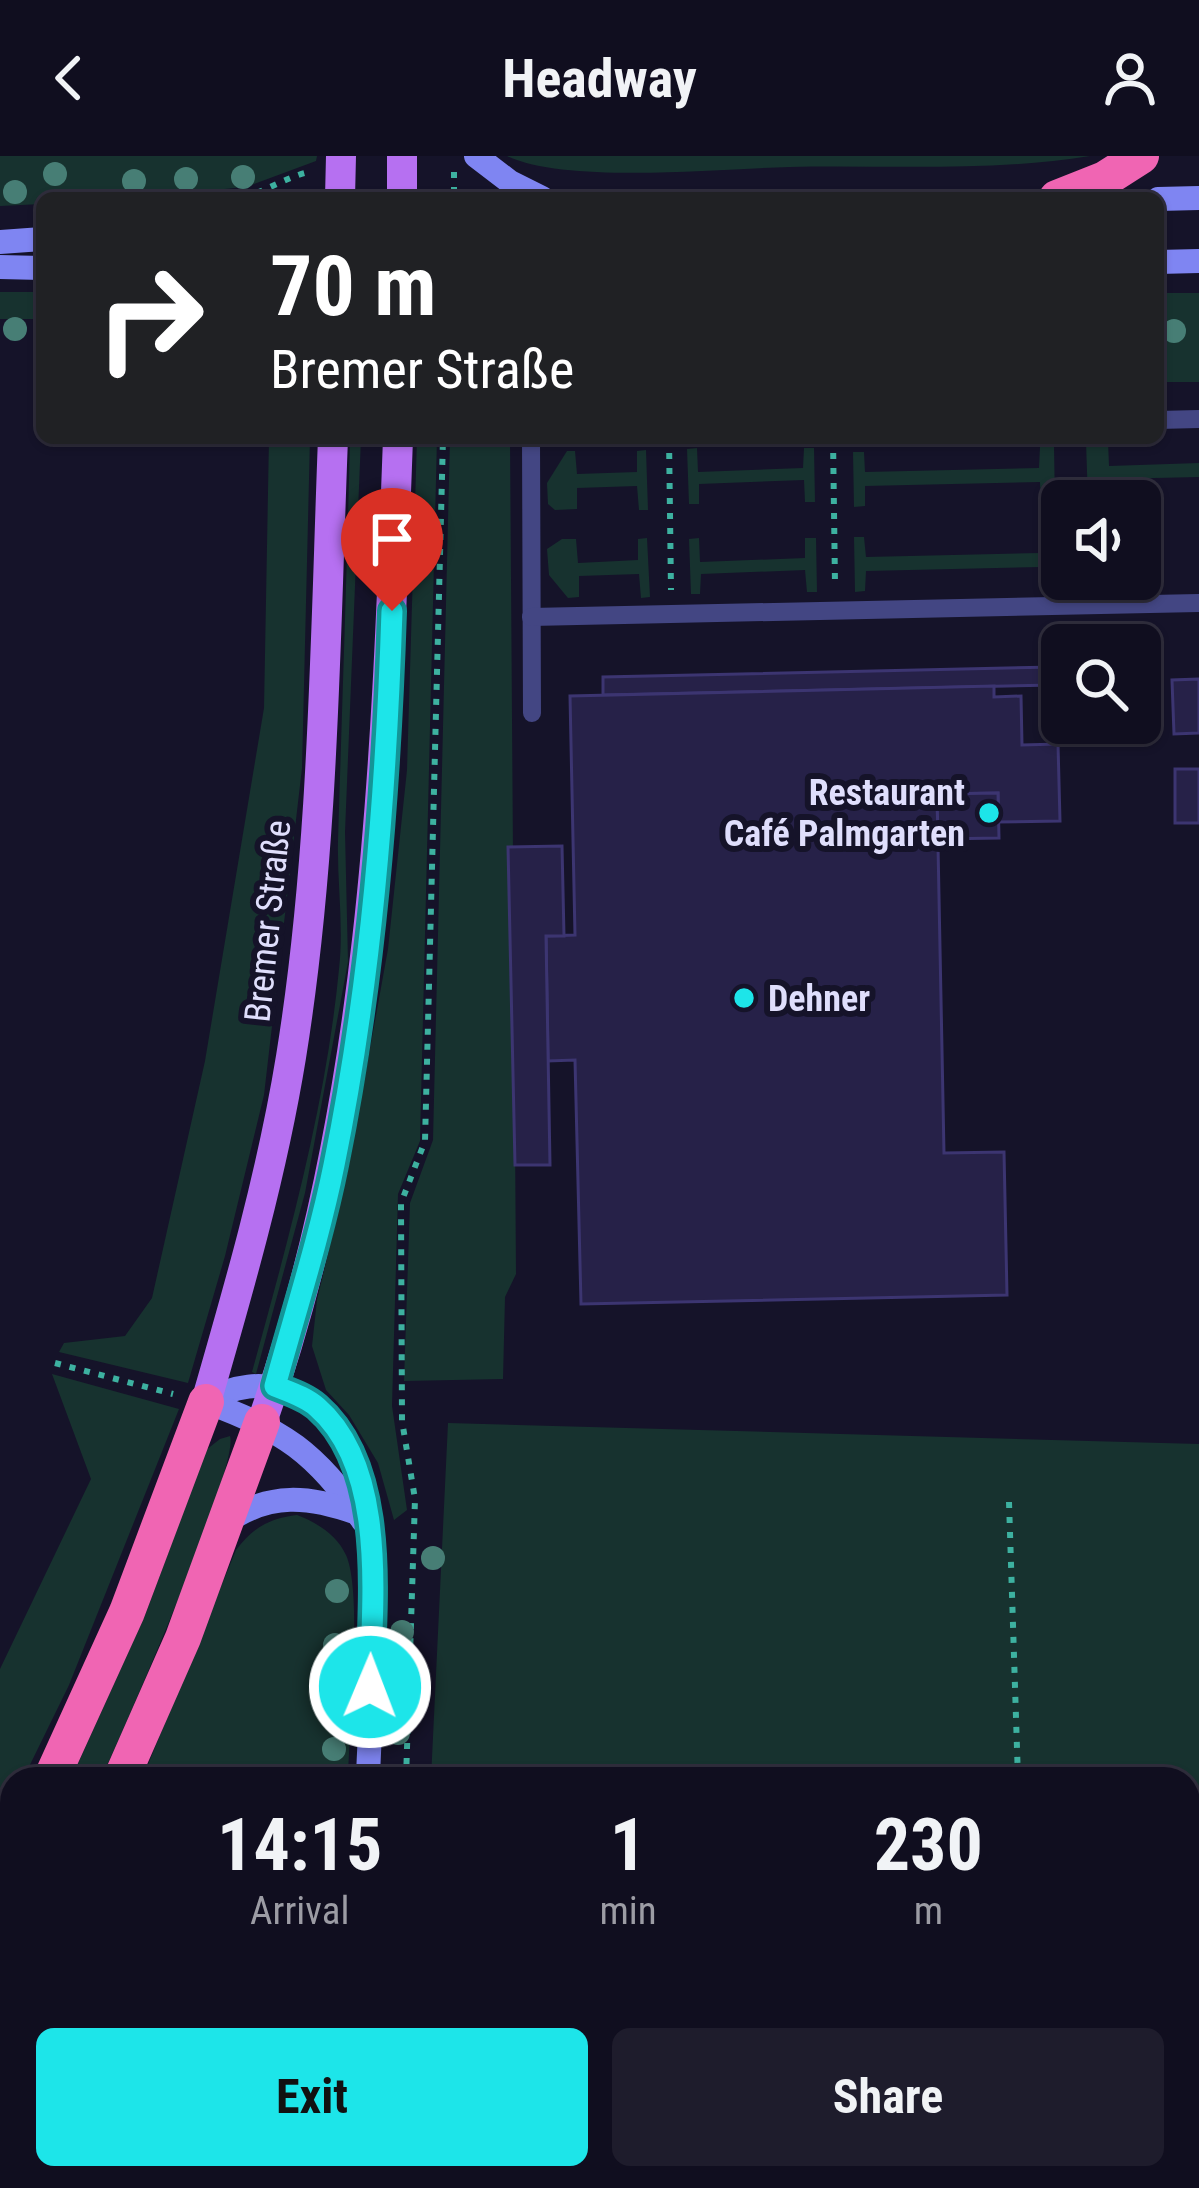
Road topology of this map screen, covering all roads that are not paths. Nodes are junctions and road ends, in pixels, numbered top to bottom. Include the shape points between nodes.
1 (341, 156) edge
2 (402, 156) edge
3 (476, 156) edge
4 (1142, 156) edge
5 (340, 192) edge
6 (402, 192) edge
7 (530, 192) edge
8 (1072, 192) edge
9 (1199, 198) edge
10 (1164, 199) edge
11 (36, 239) edge
12 (0, 242) edge
13 (1199, 261) edge
14 (1164, 262) edge
15 (0, 267) edge
16 (36, 268) edge
17 (1164, 419) edge
18 (1199, 419) edge
19 (333, 444) edge
20 (398, 444) edge
21 (531, 444) edge
22 (1199, 603) edge
23 (531, 617) junction
24 (532, 713) dead end
25 (275, 1386) junction
26 (206, 1402) junction
27 (262, 1422) junction
28 (226, 1522) junction
29 (364, 1523) junction
30 (56, 1767) edge
31 (126, 1767) edge
32 (368, 1767) edge

1 - 5 main road
2 - 6 main road
3 - 7 main road
4 - 8 highway
9 - 10 main road
11 - 12 main road
13 - 14 main road
15 - 16 main road
17 - 18 lane
19 - 26 main road, Bremer Straße via 308,935 268,1178
20 - 25 main road via 387,741 354,1044 334,1168
21 - 23 lane
22 - 23 lane
23 - 24 lane
25 - 26 main road via 238,1388
25 - 27 main road
25 - 29 main road via 315,1405 339,1430 359,1473
26 - 27 main road
26 - 30 highway via 127,1612
27 - 28 highway
27 - 29 main road via 310,1457
28 - 29 main road via 266,1502 302,1497
28 - 31 highway
29 - 32 main road

